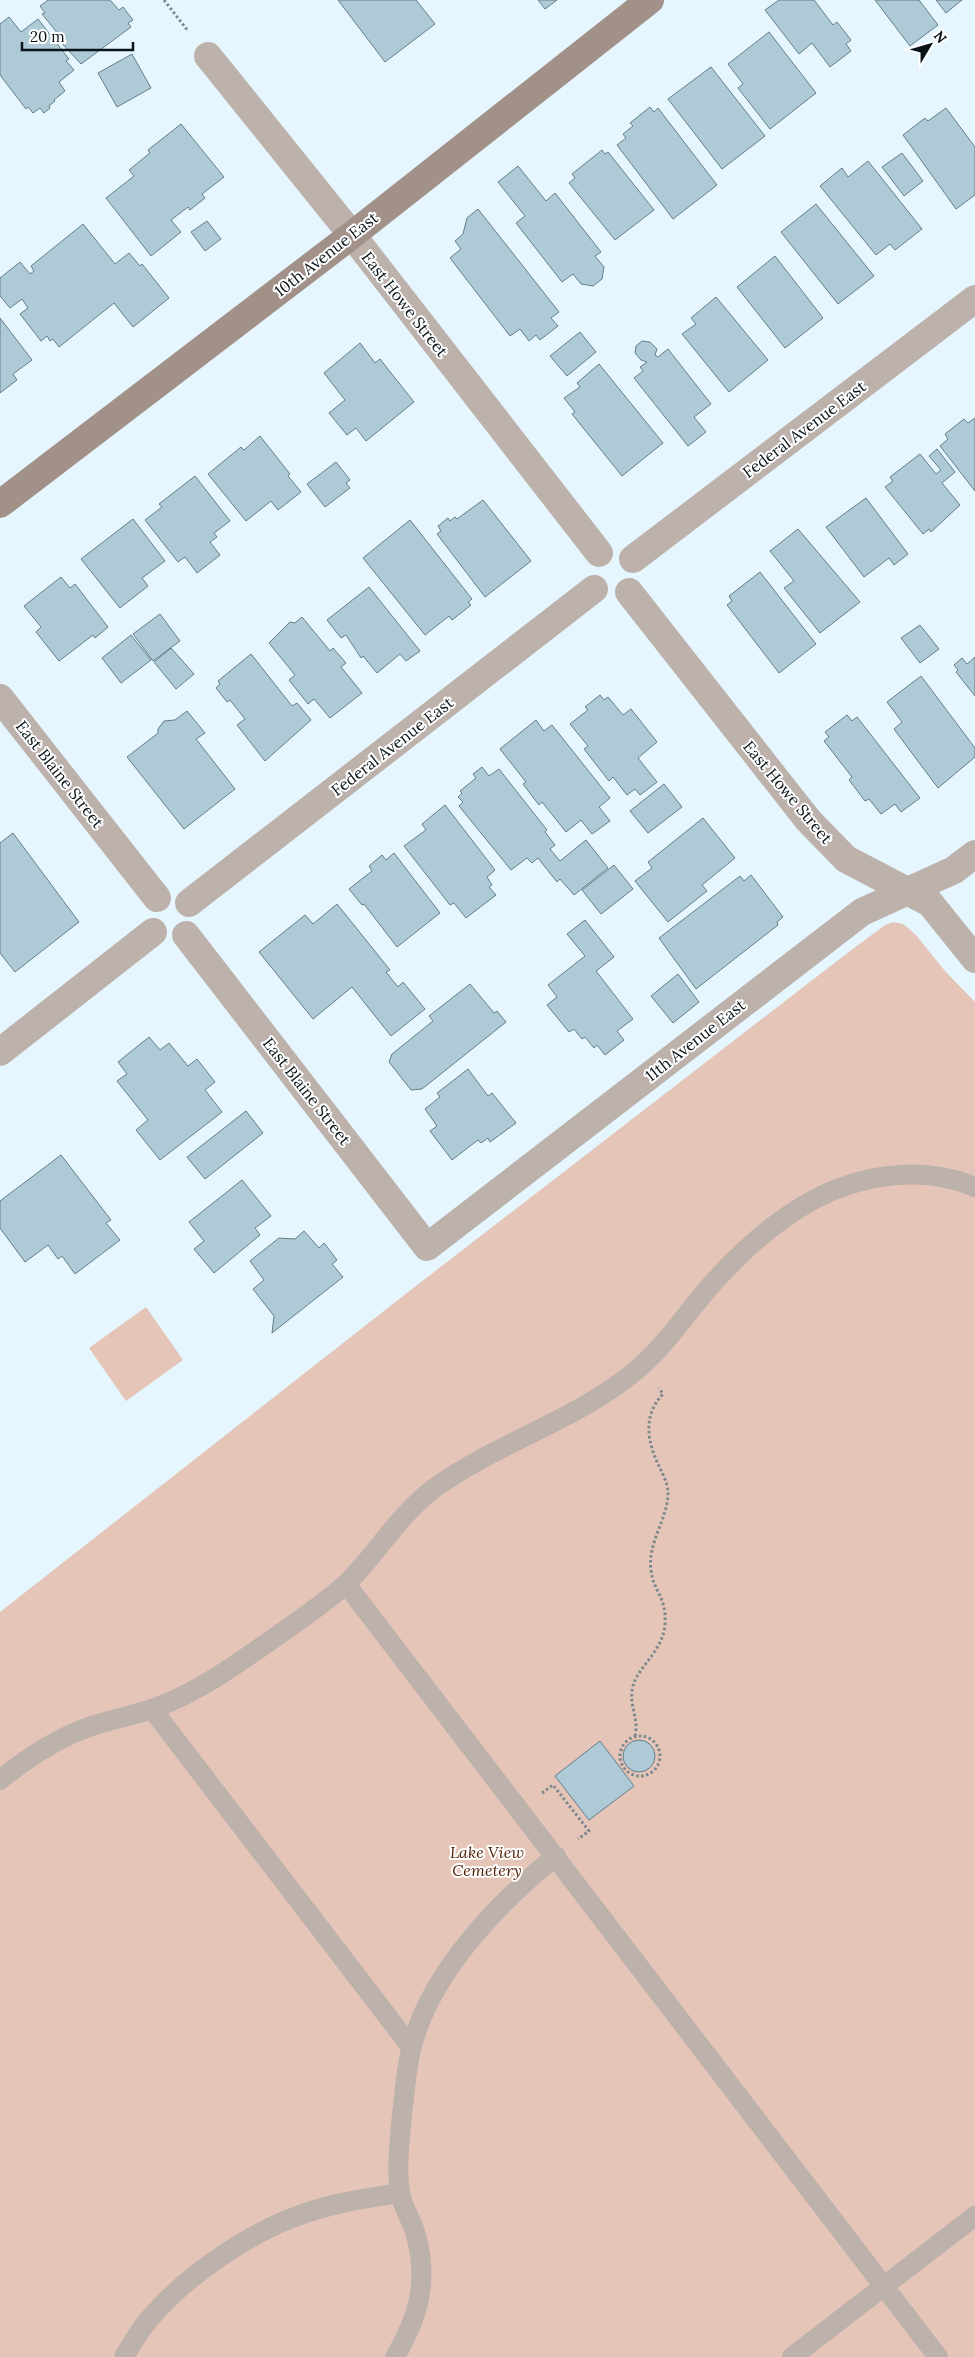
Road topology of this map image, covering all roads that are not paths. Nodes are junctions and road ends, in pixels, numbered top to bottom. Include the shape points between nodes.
1 (650, 0) edge
2 (208, 56) dead end
3 (352, 235) junction
4 (975, 299) edge
5 (0, 504) edge
6 (599, 554) junction
7 (633, 560) junction
8 (594, 589) junction
9 (629, 592) junction
10 (0, 698) edge
11 (975, 854) edge
12 (907, 890) junction
13 (157, 898) junction
14 (189, 903) junction
15 (153, 932) junction
16 (186, 935) junction
17 (975, 958) edge
18 (0, 1052) edge
19 (975, 1187) edge
20 (427, 1247) joint
21 (346, 1584) junction
22 (152, 1709) junction
23 (0, 1780) edge
24 (556, 1856) junction
25 (411, 2047) junction
26 (400, 2193) junction
27 (975, 2216) edge
28 (884, 2286) junction
29 (124, 2357) edge
30 (394, 2357) edge
31 (792, 2357) edge
32 (938, 2357) edge

1 - 3 main road, 10th Avenue East
2 - 3 street, East Howe Street
3 - 5 main road, 10th Avenue East
3 - 6 street, East Howe Street
4 - 7 street, Federal Avenue East
6 - 7 street via 616,549
6 - 8 street via 588,571
7 - 9 street via 637,581
8 - 9 street via 611,598 619,598
8 - 14 street, Federal Avenue East
9 - 12 street, East Howe Street via 808,820 846,859
10 - 13 street, East Blaine Street
11 - 12 street, 11th Avenue East via 954,870
12 - 17 street, East Howe Street via 930,903
12 - 20 street, 11th Avenue East via 862,912
13 - 14 street via 173,894
13 - 15 street via 148,915
14 - 16 street via 194,924
15 - 16 street via 168,941
15 - 18 street
16 - 20 street, East Blaine Street
19 - 21 lane via 952,1178 897,1174 853,1184 795,1211 747,1249 642,1366 573,1411 438,1486 396,1523
21 - 22 lane via 218,1675
21 - 24 lane
22 - 23 lane via 88,1727 14,1768
22 - 25 lane
24 - 25 lane via 518,1889 453,1963 429,2004
24 - 28 lane
25 - 26 lane via 399,2146
26 - 29 lane via 304,2213 252,2238 205,2269 152,2315
26 - 30 lane via 417,2238 422,2283 418,2308
27 - 28 lane
28 - 31 lane
28 - 32 lane

